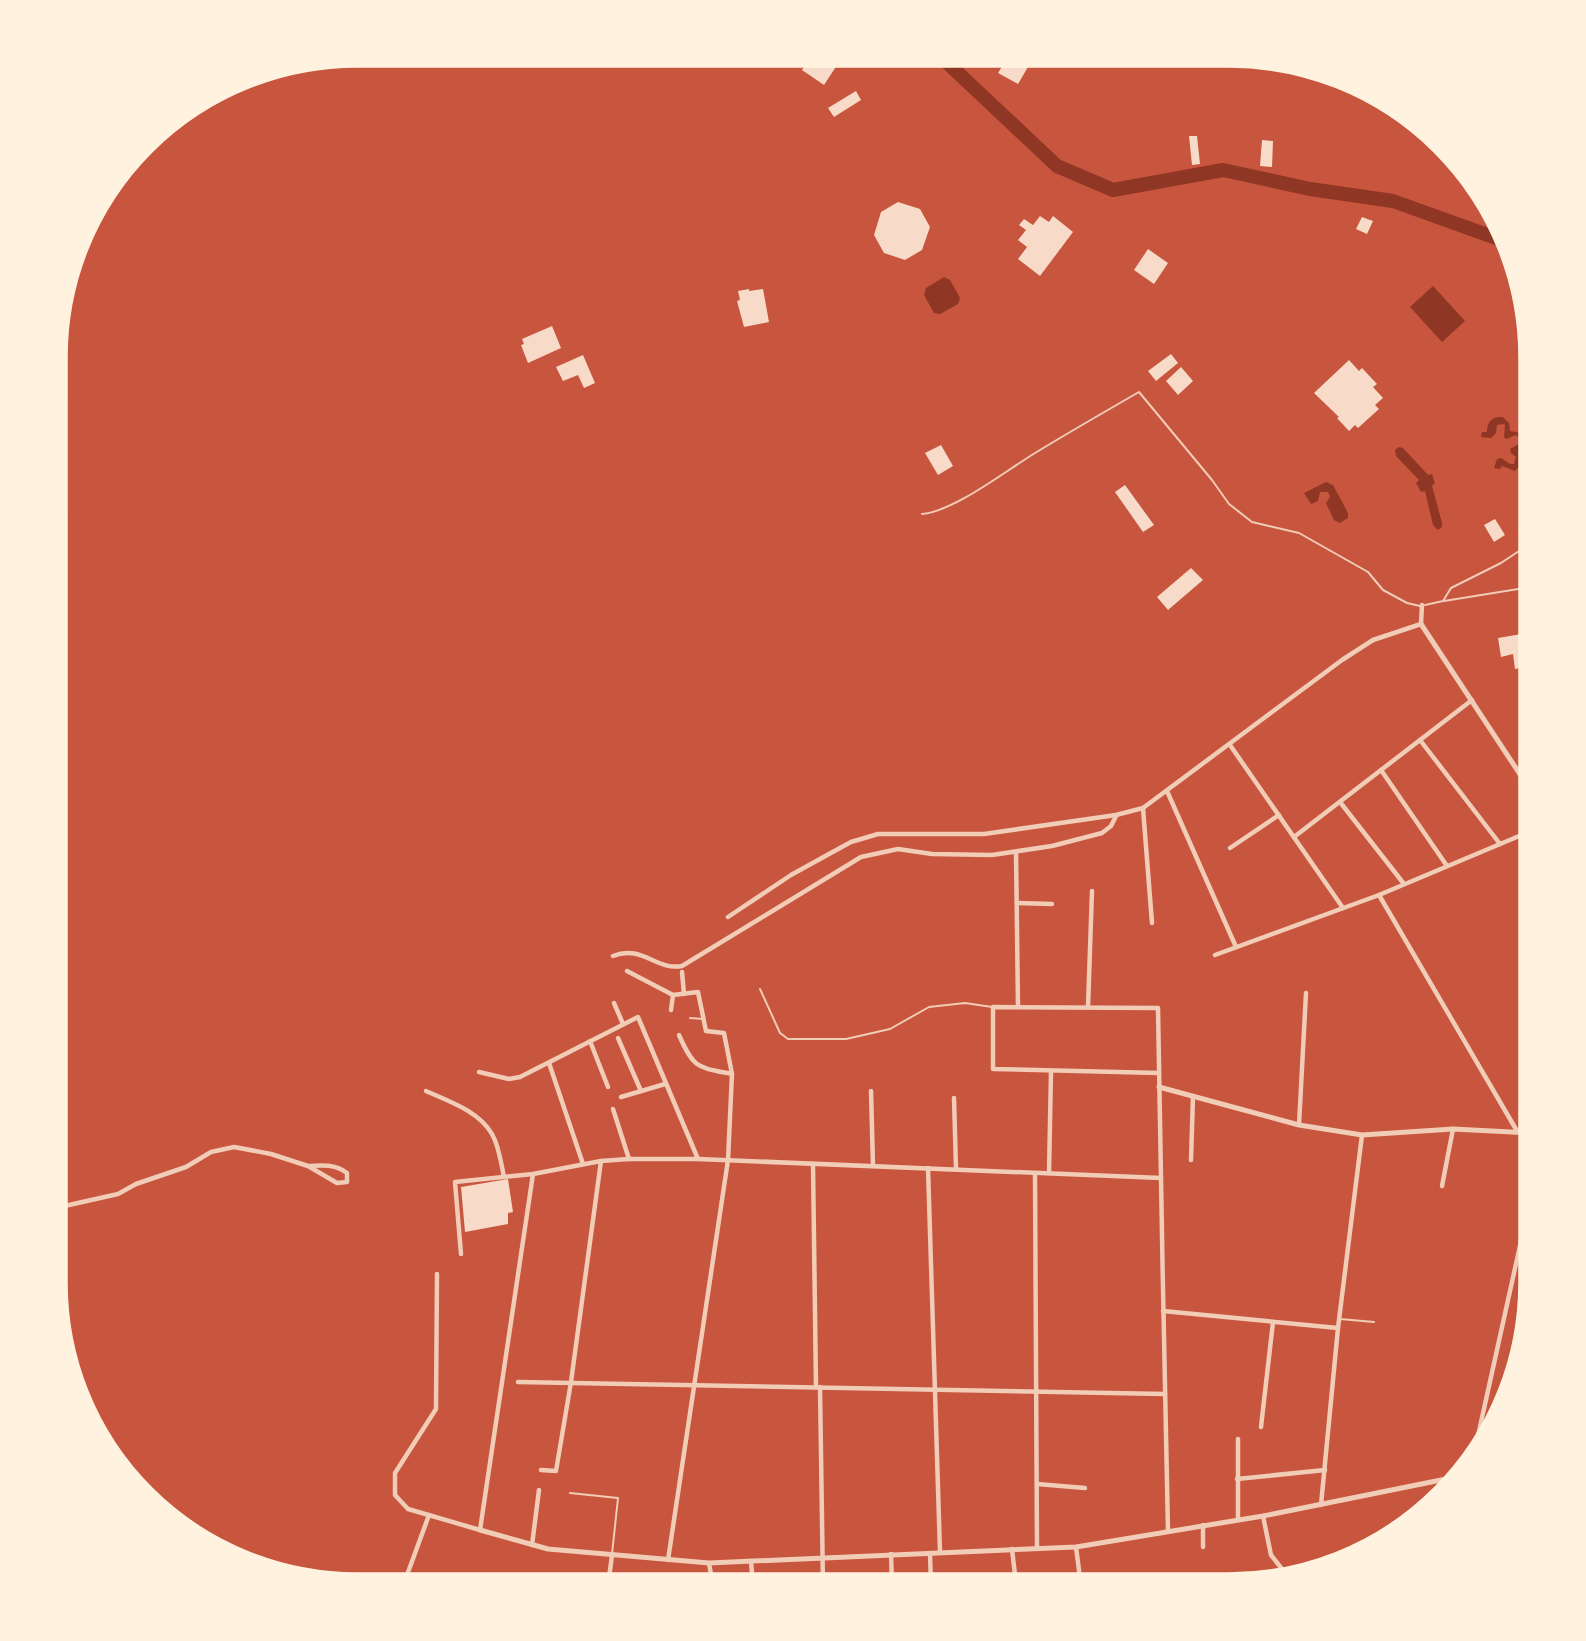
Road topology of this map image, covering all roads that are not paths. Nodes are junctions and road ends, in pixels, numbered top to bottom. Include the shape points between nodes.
1 (922, 514) dead end
2 (1520, 551) edge
3 (1520, 589) edge
4 (1443, 601) junction
5 (1422, 605) junction
6 (1421, 624) junction
7 (1472, 700) junction
8 (1420, 740) junction
9 (1230, 745) junction
10 (1381, 770) junction
11 (1520, 774) edge
12 (1167, 791) junction
13 (1340, 802) junction
14 (1143, 808) junction
15 (1279, 815) junction
16 (1116, 816) junction
17 (1520, 836) edge
18 (1294, 837) junction
19 (1500, 844) junction
20 (1230, 848) dead end
21 (1016, 852) junction
22 (1447, 866) junction
23 (1404, 884) junction
24 (1092, 891) dead end
25 (1379, 895) junction
26 (1017, 903) junction
27 (1052, 904) dead end
28 (1343, 908) junction
29 (728, 917) dead end
30 (1152, 923) dead end
31 (1236, 947) junction
32 (1215, 955) dead end
33 (613, 956) dead end
34 (627, 971) dead end
35 (682, 972) dead end
36 (760, 989) dead end
37 (1306, 993) dead end
38 (684, 994) junction
39 (673, 995) junction
40 (614, 1003) dead end
41 (993, 1007) junction
42 (1018, 1007) junction
43 (1088, 1007) junction
44 (671, 1010) dead end
45 (690, 1018) dead end
46 (703, 1019) junction
47 (623, 1024) junction
48 (679, 1035) dead end
49 (618, 1038) dead end
50 (590, 1041) junction
51 (549, 1062) junction
52 (479, 1072) dead end
53 (1051, 1072) junction
54 (1159, 1073) junction
55 (732, 1074) junction
56 (665, 1084) junction
57 (608, 1087) dead end
58 (1159, 1087) junction
59 (426, 1091) dead end
60 (640, 1091) junction
61 (871, 1091) dead end
62 (1194, 1096) junction
63 (621, 1097) dead end
64 (954, 1098) dead end
65 (613, 1109) dead end
66 (1299, 1125) junction
67 (1453, 1129) junction
68 (1517, 1130) junction
69 (1520, 1131) edge
70 (1362, 1135) junction
71 (629, 1159) junction
72 (698, 1159) junction
73 (727, 1160) junction
74 (1191, 1160) dead end
75 (601, 1161) junction
76 (583, 1164) junction
77 (813, 1164) junction
78 (308, 1166) junction
79 (873, 1166) junction
80 (928, 1168) junction
81 (956, 1170) junction
82 (1035, 1172) junction
83 (1049, 1173) junction
84 (533, 1174) junction
85 (504, 1177) junction
86 (1161, 1178) junction
87 (1442, 1186) dead end
88 (66, 1206) edge
89 (1520, 1246) edge
90 (460, 1254) dead end
91 (437, 1275) dead end
92 (1163, 1311) junction
93 (1339, 1318) junction
94 (1272, 1322) junction
95 (1374, 1322) dead end
96 (1338, 1328) junction
97 (518, 1382) dead end
98 (571, 1382) junction
99 (694, 1385) junction
100 (818, 1387) junction
101 (935, 1390) junction
102 (1036, 1391) junction
103 (1165, 1394) junction
104 (1261, 1427) dead end
105 (1479, 1433) edge
106 (1238, 1439) dead end
107 (541, 1470) dead end
108 (1325, 1470) junction
109 (1237, 1479) junction
110 (1443, 1480) edge
111 (1037, 1484) junction
112 (1084, 1488) dead end
113 (539, 1490) dead end
114 (570, 1493) dead end
115 (1321, 1505) junction
116 (429, 1516) junction
117 (1263, 1516) junction
118 (1238, 1519) junction
119 (1203, 1525) junction
120 (480, 1530) junction
121 (1168, 1531) junction
122 (532, 1545) junction
123 (1076, 1547) junction
124 (1203, 1547) dead end
125 (1037, 1548) junction
126 (1012, 1549) junction
127 (940, 1552) junction
128 (930, 1553) junction
129 (612, 1555) junction
130 (891, 1555) junction
131 (823, 1558) junction
132 (668, 1560) junction
133 (751, 1561) junction
134 (709, 1563) junction
135 (1282, 1570) edge
136 (407, 1574) edge
137 (610, 1574) edge
138 (711, 1574) edge
139 (752, 1574) edge
140 (822, 1574) edge
141 (892, 1574) edge
142 (931, 1574) edge
143 (1015, 1574) edge
144 (1079, 1574) edge

1 - 5 lane via 956,502 1139,392 1229,504 1252,522 1299,533 1368,572 1383,590 1407,603
2 - 4 lane via 1451,588
3 - 4 lane
4 - 5 lane
5 - 6 street
6 - 7 street
6 - 9 street via 1373,640
7 - 8 street
7 - 11 street
8 - 10 street
8 - 19 street
9 - 12 street
9 - 15 street
10 - 13 street
10 - 22 street
12 - 14 street
12 - 31 street
13 - 18 street
13 - 23 street
14 - 16 street
14 - 30 street
15 - 18 street
15 - 20 street
16 - 21 street via 1102,833
16 - 29 street via 984,834 878,834 851,842 791,874
17 - 19 street
18 - 28 street
19 - 22 street
21 - 26 street
21 - 33 street via 932,854 898,849 861,857 694,960 674,967 633,953
22 - 23 street
23 - 25 street
24 - 43 street
25 - 28 street
25 - 68 street
26 - 27 street
26 - 42 street
28 - 31 street
31 - 32 street
34 - 39 street
35 - 38 street
36 - 41 lane via 780,1033 788,1039 846,1039 890,1029 929,1007 965,1003
37 - 66 street
38 - 39 street
38 - 46 street via 698,992
39 - 44 street
40 - 47 street
41 - 42 street
41 - 53 street via 993,1069
42 - 43 street
43 - 54 street via 1158,1008
45 - 46 lane
46 - 55 street via 706,1031 724,1033
47 - 50 street
47 - 56 street via 638,1017
48 - 55 street via 695,1065
49 - 60 street
50 - 51 street
50 - 57 street
51 - 52 street via 509,1079
51 - 76 street
53 - 54 street
53 - 83 street
54 - 58 street
55 - 73 street
56 - 60 street
56 - 72 street
58 - 62 street
58 - 86 street
59 - 85 street via 479,1119 491,1133
60 - 63 street
61 - 79 street
62 - 66 street
62 - 74 street
64 - 81 street
65 - 71 street
66 - 70 street
67 - 68 street
67 - 70 street
67 - 87 street
68 - 69 street
70 - 93 street
71 - 72 street
71 - 75 street
72 - 73 street
73 - 77 street
73 - 99 street
75 - 76 street
75 - 98 street
76 - 84 street
77 - 79 street
77 - 100 street
78 - 78 street via 341,1169 347,1173 347,1182 337,1183
78 - 88 street via 234,1147 211,1152 118,1194
79 - 80 street
80 - 81 street
80 - 101 street
81 - 82 street
82 - 83 street
82 - 102 street
83 - 86 street
84 - 85 street
84 - 120 street
85 - 90 street via 455,1182
86 - 92 street
89 - 105 street
91 - 116 street via 436,1409 395,1473 395,1495 406,1508
92 - 94 street
92 - 103 street
93 - 95 lane
93 - 96 street
94 - 96 street
94 - 104 street
96 - 108 street
97 - 98 street
98 - 99 street
98 - 107 street via 556,1471
99 - 100 street
99 - 132 street
100 - 101 street
100 - 131 street
101 - 102 street
101 - 127 street
102 - 103 street
102 - 111 street
103 - 121 street
106 - 109 street
108 - 109 street
108 - 115 street
109 - 118 street
110 - 115 street
111 - 112 street
111 - 125 street
113 - 122 street
114 - 129 lane via 618,1498
115 - 117 street
116 - 120 street
116 - 136 street
117 - 118 street
117 - 135 street via 1271,1555
118 - 119 street
119 - 121 street
119 - 124 street
120 - 122 street
121 - 123 street
122 - 129 street
123 - 125 street
123 - 144 street
125 - 126 street
126 - 127 street
126 - 143 street
127 - 128 street
128 - 130 street
128 - 142 street
129 - 132 street
129 - 137 street
130 - 131 street
130 - 141 street
131 - 133 street
131 - 140 street
132 - 134 street
133 - 134 street
133 - 139 street
134 - 138 street

